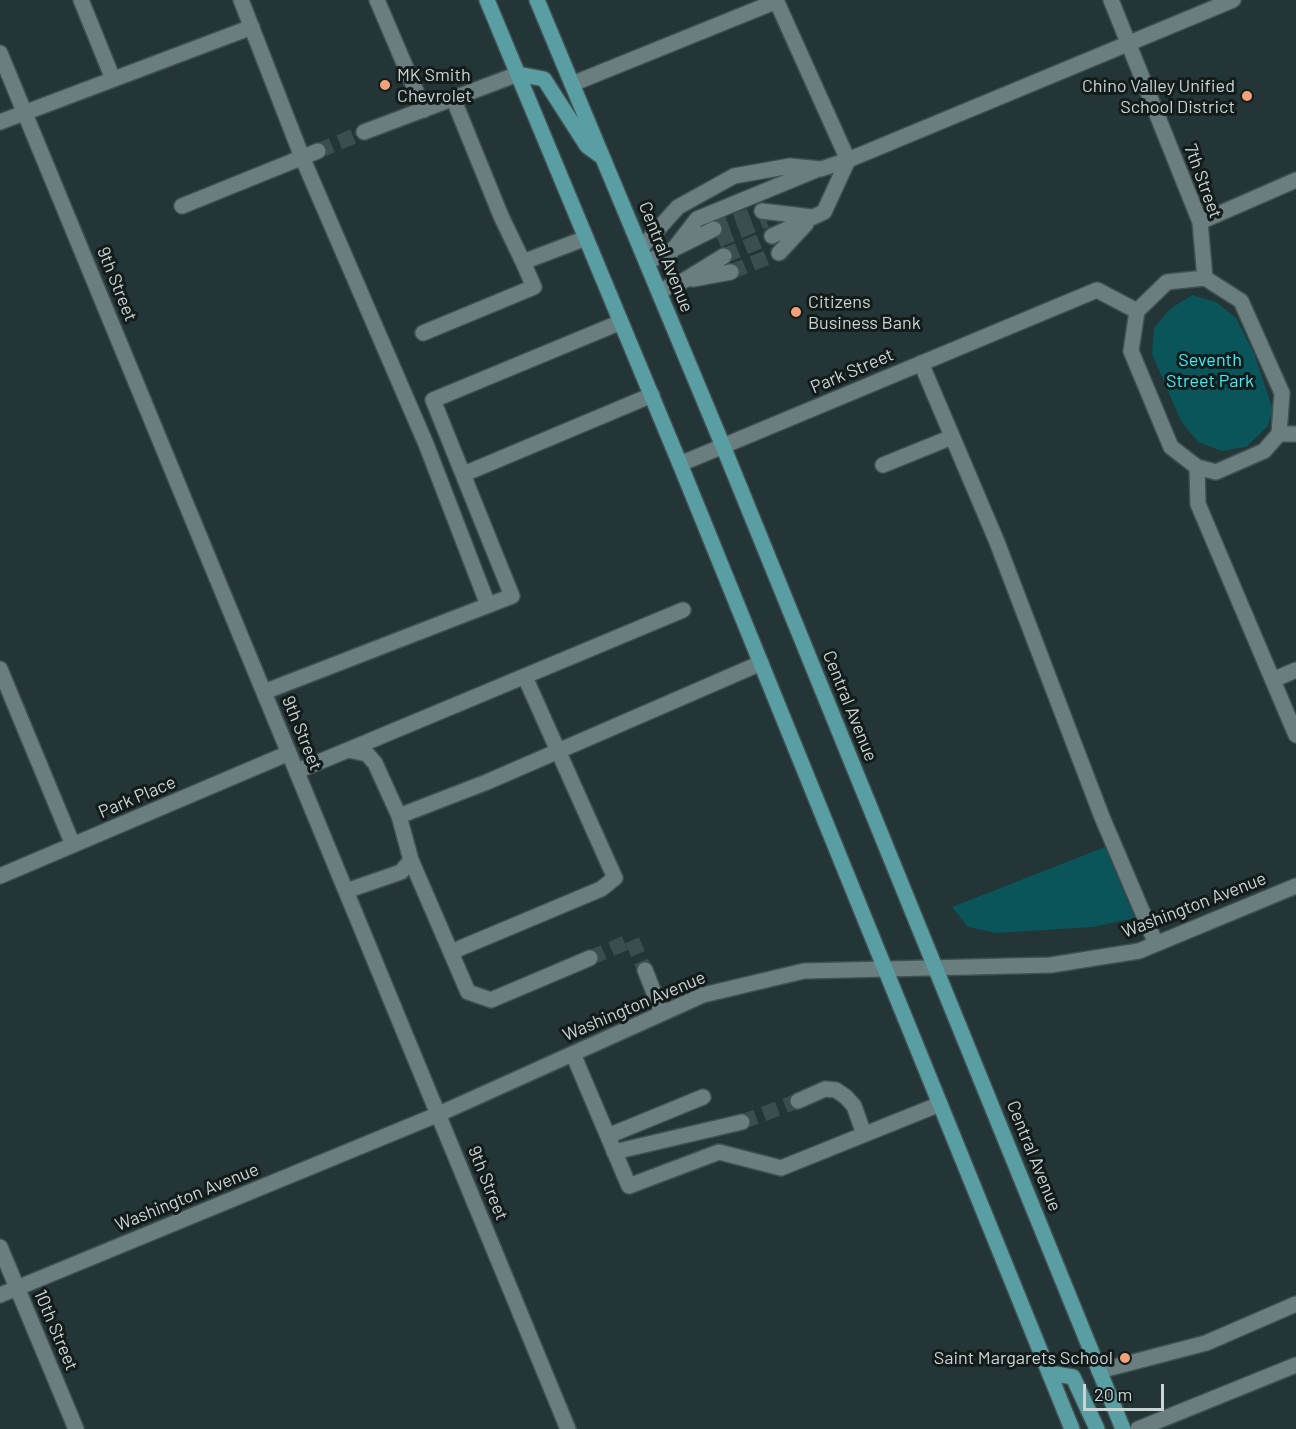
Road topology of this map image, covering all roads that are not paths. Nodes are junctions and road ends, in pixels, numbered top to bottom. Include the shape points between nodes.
1 (81, 0) edge
2 (241, 0) edge
3 (377, 0) edge
4 (487, 0) edge
5 (537, 0) edge
6 (1111, 0) edge
7 (1233, 0) edge
8 (777, 1) edge
9 (1201, 6) edge
10 (252, 27) junction
11 (1129, 44) junction
12 (0, 53) edge
13 (518, 74) junction
14 (112, 79) junction
15 (572, 84) junction
16 (453, 98) junction
17 (424, 110) junction
18 (24, 112) junction
19 (0, 122) edge
20 (364, 132) tunnel mouth
21 (318, 151) tunnel mouth
22 (302, 157) junction
23 (604, 158) junction
24 (848, 160) junction
25 (818, 169) junction
26 (1296, 180) edge
27 (182, 206) dead end
28 (764, 216) tunnel mouth
29 (812, 217) junction
30 (1200, 222) junction
31 (716, 235) tunnel mouth
32 (772, 236) tunnel mouth
33 (586, 238) junction
34 (673, 250) junction
35 (779, 253) tunnel mouth
36 (644, 255) junction
37 (724, 256) tunnel mouth
38 (524, 262) junction
39 (731, 272) tunnel mouth
40 (1205, 278) junction
41 (685, 280) junction
42 (659, 291) junction
43 (1137, 311) junction
44 (621, 322) junction
45 (423, 333) dead end
46 (921, 363) junction
47 (652, 395) junction
48 (1279, 434) junction
49 (1296, 434) edge
50 (952, 437) junction
51 (723, 446) junction
52 (680, 464) junction
53 (883, 465) dead end
54 (1197, 467) junction
55 (464, 474) junction
56 (488, 605) junction
57 (683, 610) dead end
58 (761, 663) junction
59 (0, 669) edge
60 (1296, 670) edge
61 (525, 677) junction
62 (1273, 680) junction
63 (264, 692) junction
64 (1296, 735) edge
65 (348, 750) junction
66 (558, 751) junction
67 (290, 753) junction
68 (297, 771) junction
69 (399, 816) junction
70 (73, 845) junction
71 (411, 860) junction
72 (0, 876) edge
73 (1296, 885) edge
74 (346, 891) junction
75 (1156, 944) junction
76 (451, 952) junction
77 (590, 958) tunnel mouth
78 (884, 968) junction
79 (937, 969) junction
80 (645, 970) tunnel mouth
81 (662, 1013) junction
82 (573, 1054) junction
83 (703, 1097) dead end
84 (798, 1101) tunnel mouth
85 (939, 1104) junction
86 (439, 1114) junction
87 (742, 1122) tunnel mouth
88 (864, 1134) junction
89 (608, 1137) junction
90 (614, 1152) junction
91 (0, 1247) edge
92 (17, 1288) junction
93 (0, 1296) edge
94 (1296, 1304) edge
95 (1296, 1365) edge
96 (1099, 1371) junction
97 (1050, 1373) junction
98 (76, 1429) edge
99 (568, 1429) edge
100 (1072, 1429) edge
101 (1097, 1429) edge
102 (1123, 1429) edge
103 (1138, 1429) edge

1 - 14 street
2 - 10 street
3 - 17 street
4 - 13 main road
5 - 15 main road, Central Avenue
6 - 11 street, 7th Street
7 - 9 street
8 - 15 street
8 - 24 street
9 - 11 street
10 - 14 street
10 - 22 street
11 - 24 street
11 - 30 street, 7th Street
12 - 18 street, 9th Street
13 - 16 street
13 - 23 main road via 544,79 587,146
13 - 33 main road
14 - 18 street
15 - 23 main road, Central Avenue
16 - 17 street
16 - 38 street
17 - 20 street
18 - 19 street
18 - 63 street, 9th Street
21 - 22 street
22 - 27 street
22 - 56 street via 426,444
23 - 36 main road, Central Avenue
24 - 25 street
24 - 29 street via 824,212
25 - 34 street via 697,219
25 - 36 street via 790,166 734,176 678,207
26 - 30 street
28 - 29 street
29 - 32 street
29 - 35 street
30 - 40 street, 7th Street
31 - 34 street
33 - 38 street
33 - 44 main road
34 - 36 street
36 - 42 main road, Central Avenue
37 - 41 street
38 - 45 street via 534,287
39 - 41 street
40 - 43 street via 1167,282
40 - 48 street via 1241,301 1282,393
41 - 42 street
42 - 51 main road, Central Avenue
43 - 46 street, Park Street via 1097,290
43 - 54 street via 1131,351 1171,447
44 - 47 main road
44 - 55 street via 433,400
46 - 50 street
46 - 51 street, Park Street
47 - 52 main road
47 - 55 street
48 - 49 street
48 - 54 street via 1264,451 1216,472
50 - 53 street
50 - 75 street
51 - 52 street, Park Street
51 - 79 main road, Central Avenue
52 - 58 main road
54 - 62 street via 1198,504
55 - 56 street via 512,596
56 - 63 street
57 - 61 street
58 - 66 street
58 - 78 main road
59 - 70 street
60 - 62 street
61 - 65 street
61 - 66 street
62 - 64 street
63 - 67 street, 9th Street
65 - 68 street
65 - 69 street via 367,754 375,764
66 - 69 street
66 - 76 street via 615,878 601,889
67 - 68 street, 9th Street
67 - 70 street, Park Place
68 - 74 street, 9th Street
69 - 71 street
70 - 72 street, Park Place
71 - 74 street via 401,872
71 - 76 street
73 - 75 street, Washington Avenue
74 - 86 street, 9th Street
75 - 79 street, Washington Avenue via 1139,951 1051,965
76 - 77 street via 468,992 491,1000
78 - 79 street, Washington Avenue
78 - 81 street, Washington Avenue via 804,971 703,995
78 - 85 main road
79 - 96 main road, Central Avenue
80 - 81 street
81 - 82 street, Washington Avenue
82 - 86 street, Washington Avenue
82 - 89 street
83 - 89 street
84 - 88 street via 825,1089 836,1090 854,1106
85 - 88 street
85 - 97 main road
86 - 92 street, Washington Avenue
86 - 99 street, 9th Street
87 - 90 street
88 - 90 street via 781,1168 719,1152 629,1186
89 - 90 street
91 - 92 street, 10th Street
92 - 93 street, Washington Avenue
92 - 98 street, 10th Street
94 - 96 street via 1206,1343
95 - 103 street
96 - 102 main road, Central Avenue
97 - 100 main road
97 - 101 main road via 1073,1377

